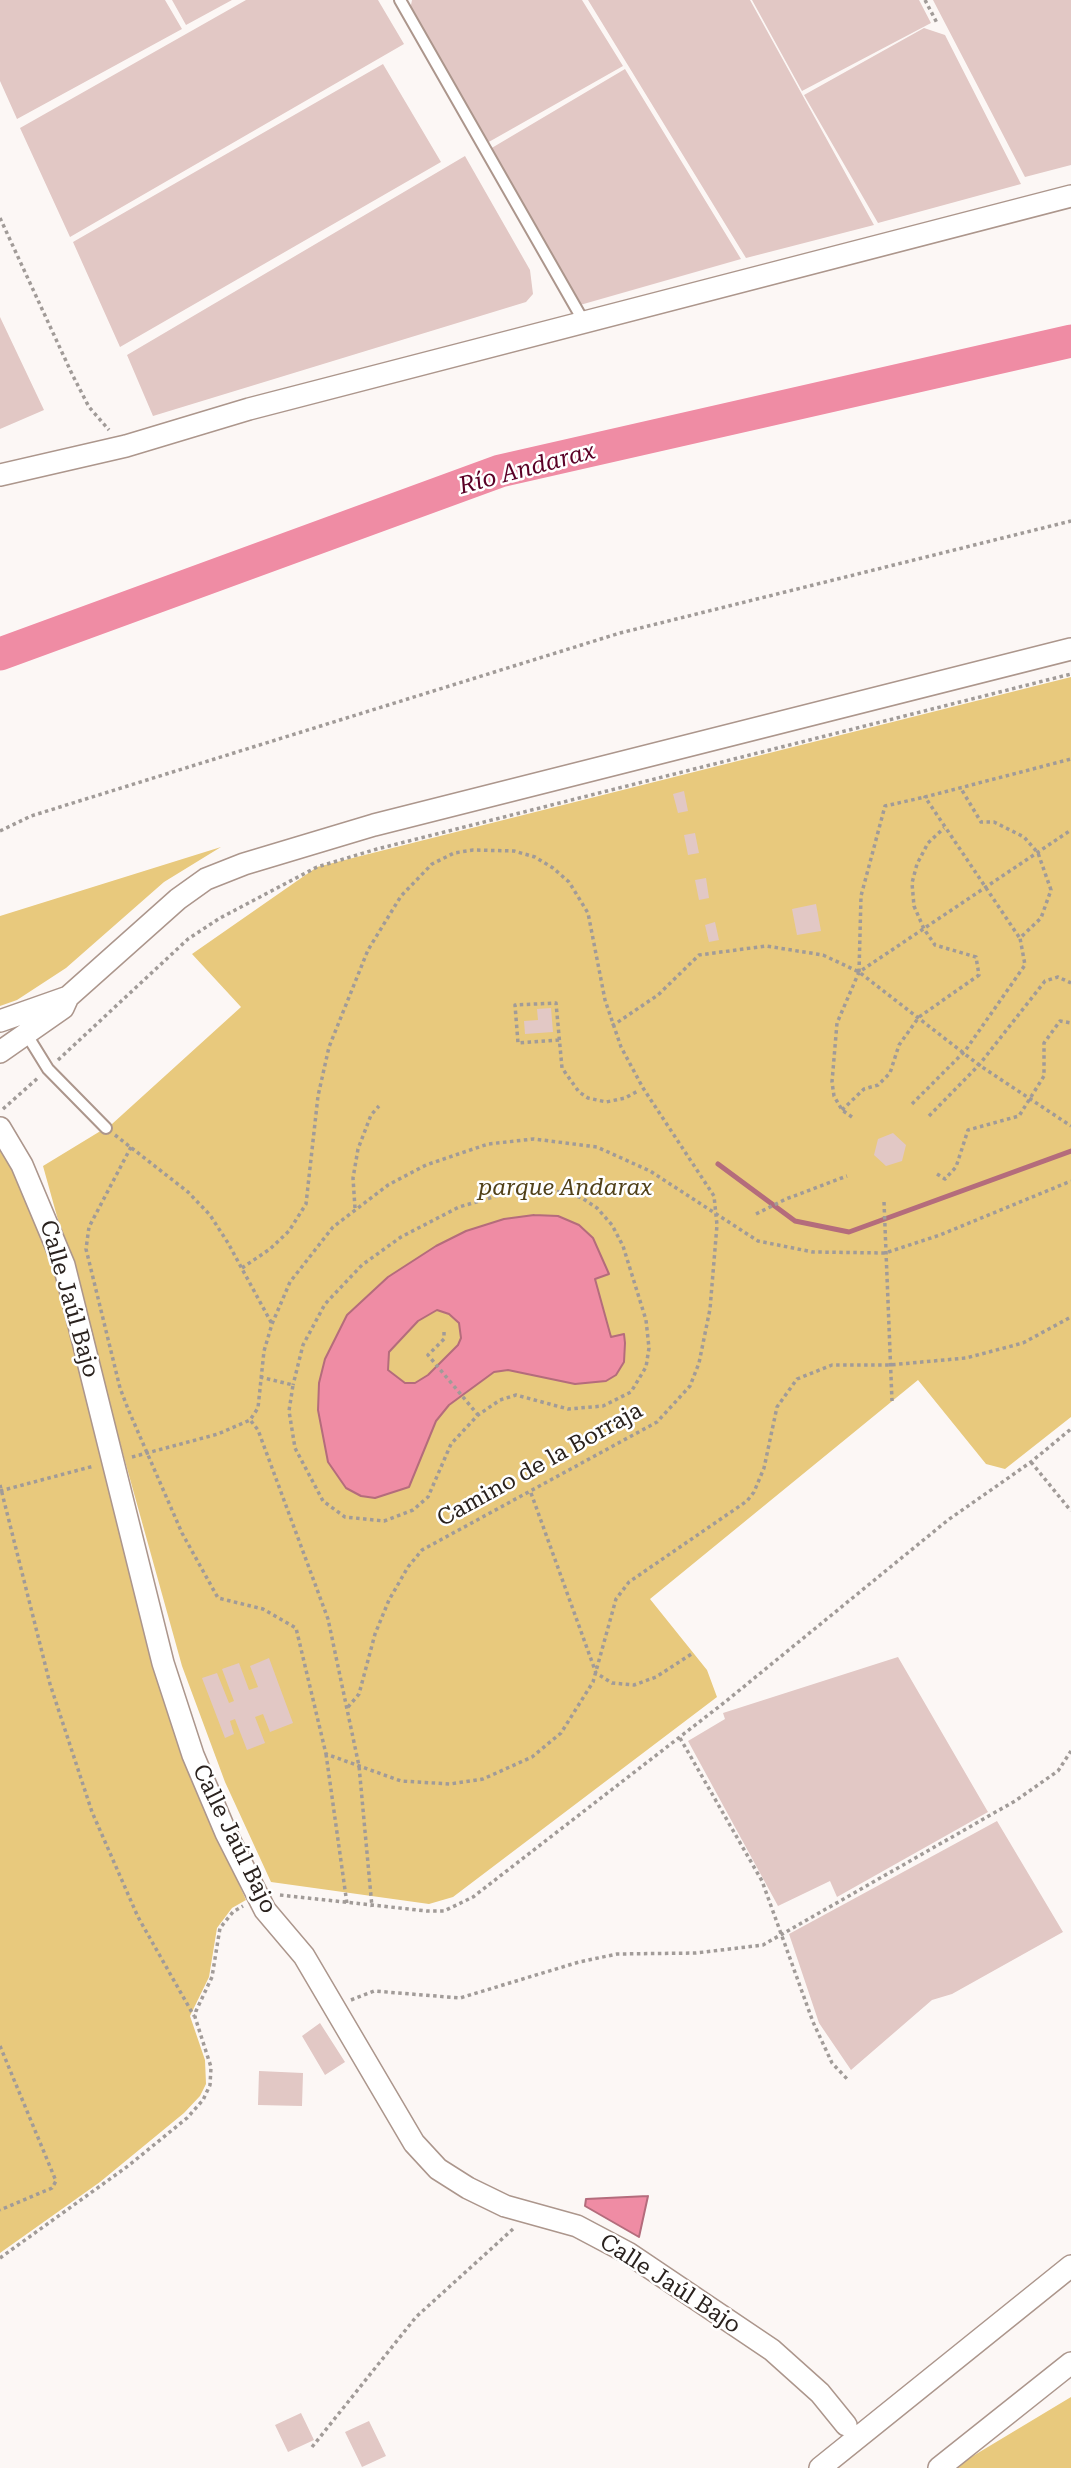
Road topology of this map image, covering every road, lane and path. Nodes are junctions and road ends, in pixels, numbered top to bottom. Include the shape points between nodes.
1 (400, 0) edge
2 (925, 0) edge
3 (937, 23) dead end
4 (1071, 196) edge
5 (0, 218) edge
6 (584, 322) junction
7 (125, 446) junction
8 (0, 475) edge
9 (1071, 521) edge
10 (1071, 649) edge
11 (1071, 674) edge
12 (1071, 759) edge
13 (960, 787) junction
14 (925, 797) junction
15 (944, 828) junction
16 (1071, 830) edge
17 (0, 831) edge
18 (1038, 853) junction
19 (984, 889) junction
20 (924, 929) junction
21 (1020, 938) junction
22 (859, 972) junction
23 (1071, 983) edge
24 (68, 997) junction
25 (919, 1017) junction
26 (0, 1021) edge
27 (1071, 1023) edge
28 (612, 1026) junction
29 (27, 1035) junction
30 (559, 1040) junction
31 (965, 1051) junction
32 (0, 1052) edge
33 (979, 1065) junction
34 (48, 1069) junction
35 (638, 1091) dead end
36 (1031, 1100) junction
37 (912, 1104) dead end
38 (379, 1106) dead end
39 (842, 1111) junction
40 (929, 1116) dead end
41 (852, 1117) dead end
42 (1, 1119) edge
43 (1071, 1126) edge
44 (106, 1128) joint
45 (131, 1147) junction
46 (937, 1174) dead end
47 (848, 1176) dead end
48 (1071, 1181) edge
49 (884, 1202) dead end
50 (355, 1208) junction
51 (716, 1212) junction
52 (756, 1214) dead end
53 (885, 1253) junction
54 (242, 1268) junction
55 (1071, 1317) edge
56 (272, 1324) junction
57 (444, 1332) dead end
58 (889, 1365) junction
59 (260, 1377) junction
60 (293, 1385) junction
61 (892, 1401) dead end
62 (478, 1415) junction
63 (250, 1420) junction
64 (1071, 1429) edge
65 (148, 1453) junction
66 (114, 1461) junction
67 (1031, 1462) junction
68 (1, 1489) edge
69 (531, 1493) junction
70 (1071, 1511) edge
71 (693, 1654) dead end
72 (596, 1673) junction
73 (348, 1707) junction
74 (680, 1738) junction
75 (1071, 1751) edge
76 (326, 1754) junction
77 (1069, 1759) edge
78 (359, 1766) junction
79 (259, 1899) junction
80 (347, 1905) junction
81 (372, 1908) junction
82 (781, 1935) junction
83 (333, 2007) junction
84 (195, 2017) junction
85 (0, 2046) edge
86 (849, 2081) dead end
87 (0, 2210) edge
88 (530, 2214) junction
89 (0, 2258) edge
90 (1071, 2266) edge
91 (1071, 2363) edge
92 (846, 2425) dead end
93 (312, 2447) dead end
94 (820, 2468) edge
95 (939, 2468) edge

1 - 6 lane
2 - 3 path
4 - 6 street
5 - 7 path via 89,407
6 - 7 street
7 - 8 street
9 - 17 path via 620,633 31,816
10 - 24 street via 374,825 244,863 206,879 178,899
11 - 34 path via 317,867 188,939
12 - 13 path
13 - 14 path
13 - 18 path via 981,822 1010,828
14 - 15 path
14 - 22 path via 885,806 861,895
15 - 19 path
15 - 20 path via 928,843 912,883 914,906
16 - 18 path
18 - 19 path
18 - 21 path via 1051,890 1041,918
19 - 20 path
19 - 21 path
20 - 22 path
20 - 25 path via 935,945 976,957 979,975
21 - 31 path via 1025,965
22 - 25 path
22 - 28 path via 823,955 766,946 699,955 658,995
22 - 39 path via 837,1023 832,1082
23 - 33 path via 1058,977 1045,981
24 - 26 street
24 - 29 street via 63,1008
25 - 31 path
25 - 39 path via 899,1045 890,1073 878,1085 864,1089
27 - 36 path via 1060,1021 1044,1043 1044,1076
28 - 51 path, Camino de la Borraja via 643,1088 714,1196
28 - 54 path, Camino de la Borraja via 588,913 569,882 535,857 495,848 454,853 432,864 416,877 381,927 338,1021 323,1070 306,1204 300,1217 270,1250
29 - 32 street
29 - 34 lane
30 - 30 path via 553,1001 515,1005 518,1042
30 - 35 path via 565,1077 588,1098 615,1101
31 - 33 path
31 - 37 path
33 - 36 path
33 - 40 path
34 - 42 path
34 - 44 lane
36 - 43 path
36 - 46 path via 1019,1116 968,1130 956,1167 945,1179
38 - 50 path via 358,1149 353,1178
39 - 41 path
42 - 66 street, Calle Jaúl Bajo via 64,1265
44 - 45 path
45 - 54 path via 195,1198 217,1224
45 - 65 path via 89,1227 86,1249 120,1388
47 - 52 path
48 - 53 path
49 - 53 path
50 - 51 path via 426,1165 488,1144 534,1139 597,1147 650,1171 688,1199
50 - 56 path via 303,1261
51 - 53 path via 758,1241 813,1252
51 - 69 path, Camino de la Borraja via 710,1309 690,1386 657,1422
53 - 58 path
54 - 56 path
55 - 58 path via 1023,1343 966,1358
56 - 59 path
57 - 62 path via 444,1339 428,1355
58 - 61 path
58 - 72 path via 832,1365 795,1381 777,1408 754,1492 629,1582 611,1609
59 - 60 path
59 - 63 path via 258,1408
60 - 62 path via 289,1411 295,1448 323,1501 345,1517 384,1521 412,1510 433,1489 450,1444
60 - 62 path via 303,1345 325,1304 362,1265 401,1237 459,1207 500,1195 540,1190 582,1198 612,1225 636,1282 649,1348 639,1382 631,1392 603,1406 568,1409 516,1395
63 - 65 path
63 - 73 path via 258,1430 328,1619
64 - 67 path
65 - 66 path
65 - 76 path via 182,1533 218,1598 263,1609 296,1628
66 - 68 path
66 - 79 street, Calle Jaúl Bajo via 175,1703 226,1833
67 - 70 path
67 - 74 path via 948,1520
68 - 84 path via 50,1684 92,1812 138,1917
69 - 72 path
69 - 73 path, Camino de la Borraja via 444,1537 415,1559 389,1600 359,1694
71 - 72 path via 634,1685 612,1683
72 - 78 path via 561,1733 532,1757 497,1774 462,1783 419,1784
73 - 78 path
74 - 81 path via 456,1906 427,1911
74 - 82 path via 762,1881
75 - 77 path
76 - 78 path
76 - 80 path
77 - 82 path via 1014,1801
78 - 81 path
79 - 80 path via 281,1895
79 - 83 street, Calle Jaúl Bajo via 304,1956
79 - 84 path via 233,1912 220,1928 212,1977
80 - 81 path
82 - 83 path via 763,1944 696,1953 617,1954 460,1998 374,1992
82 - 86 path via 832,2063
83 - 88 street, Calle Jaúl Bajo via 414,2143 438,2169 505,2206
84 - 89 path via 211,2067 203,2100 128,2166
85 - 87 path via 56,2185
88 - 92 street, Calle Jaúl Bajo via 577,2226 628,2253 772,2350 820,2393
88 - 93 path via 416,2317
90 - 94 street
91 - 95 street

